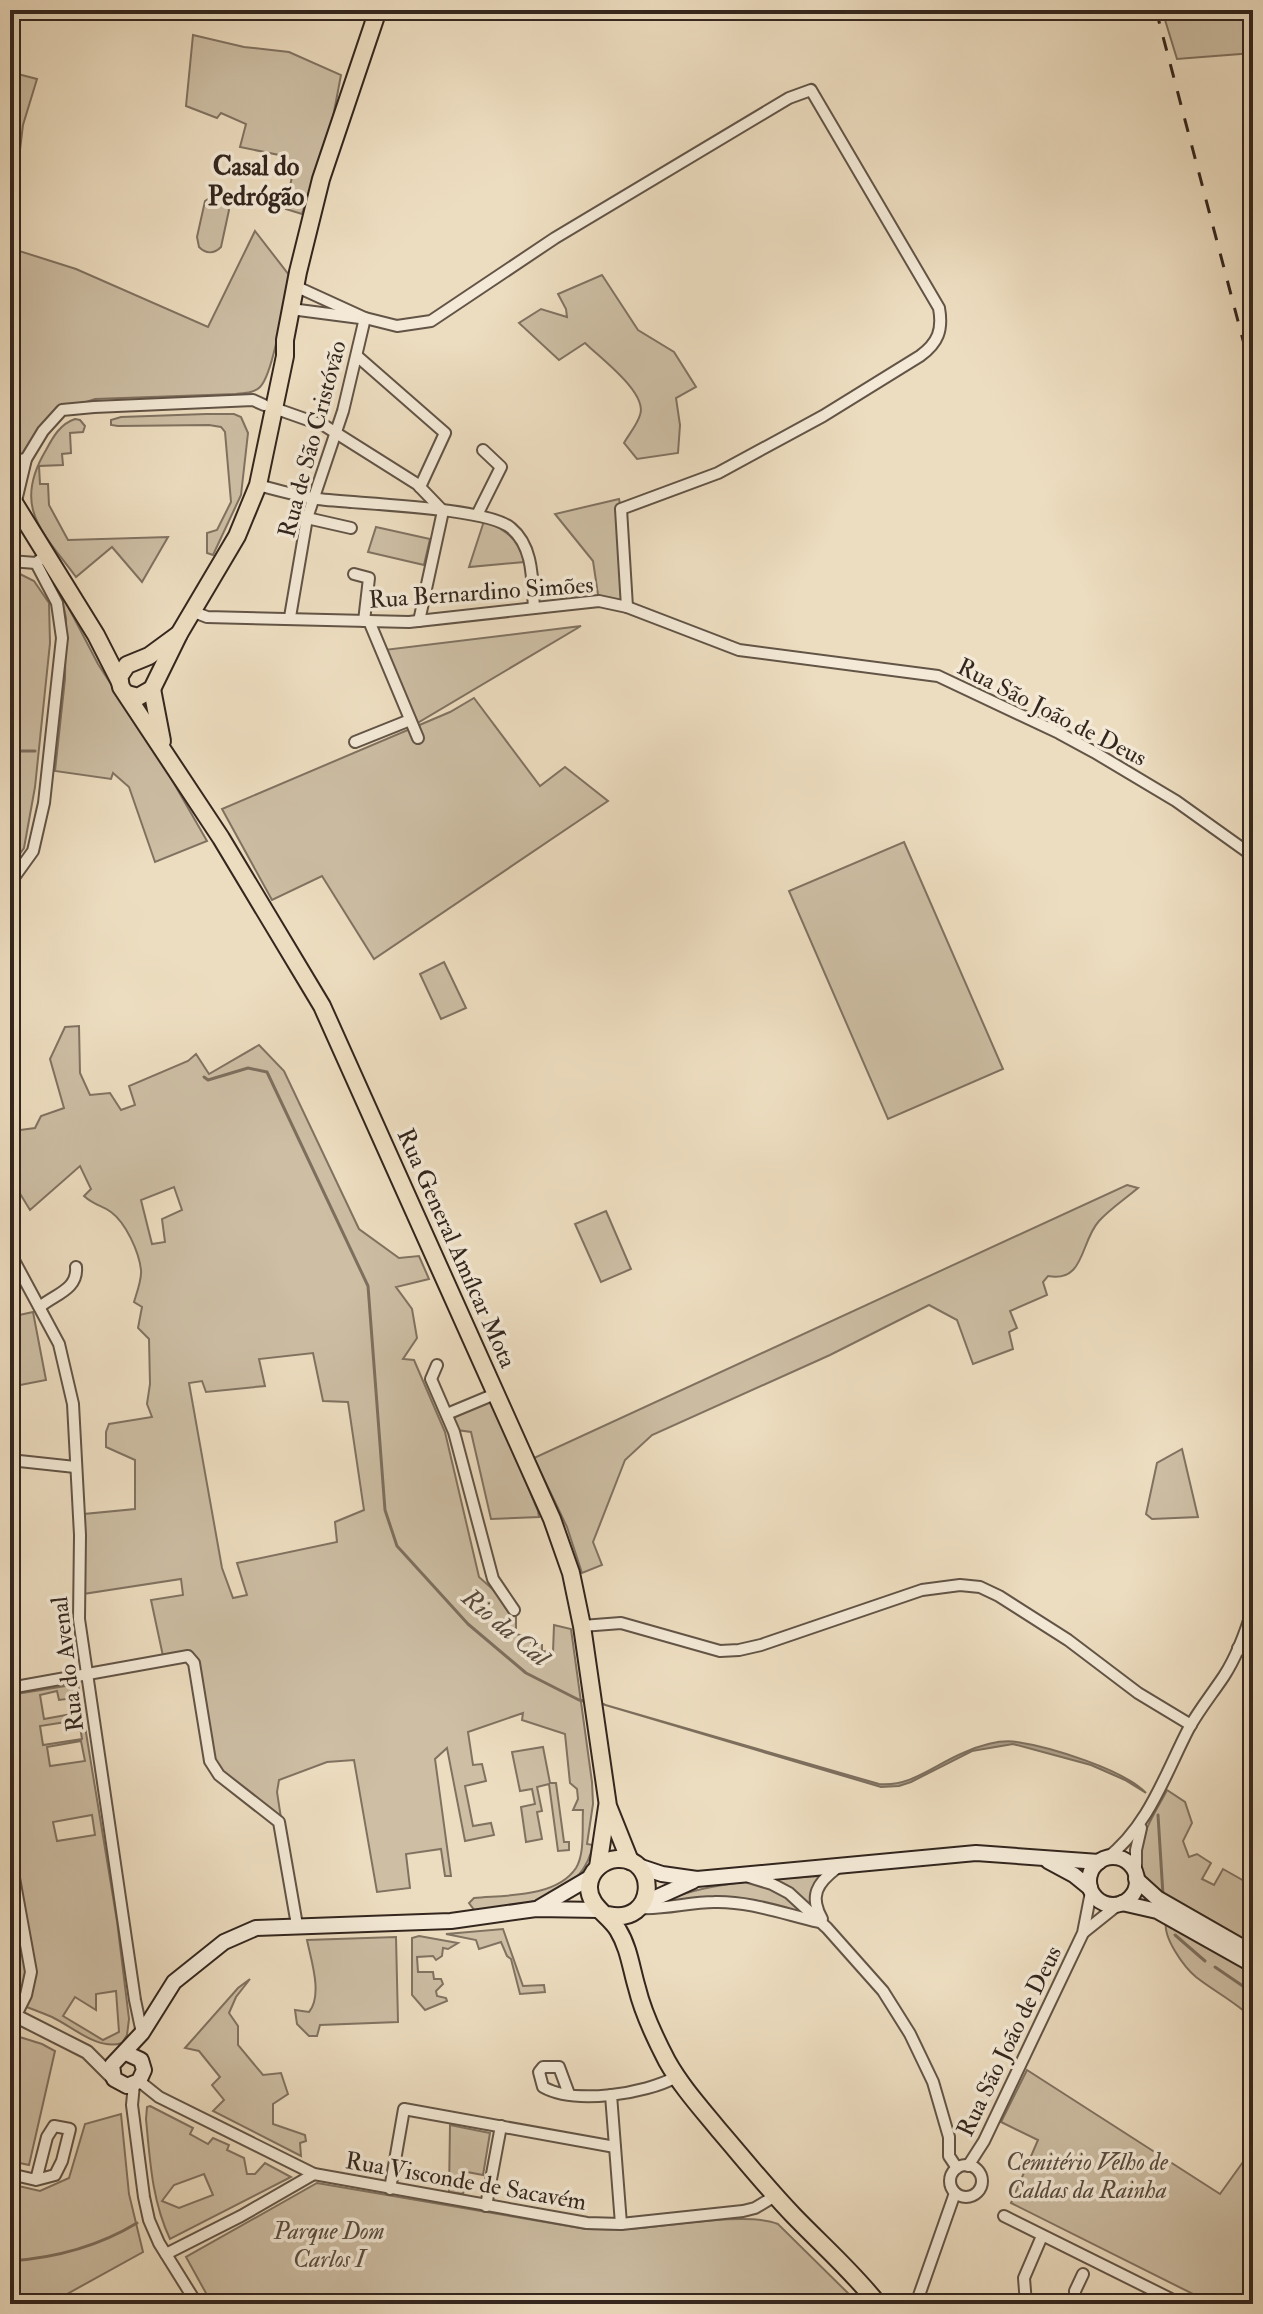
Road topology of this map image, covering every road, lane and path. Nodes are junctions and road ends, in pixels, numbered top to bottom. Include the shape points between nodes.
1 (378, 10) edge
2 (295, 286) junction
3 (291, 309) junction
4 (365, 318) junction
5 (357, 356) junction
6 (269, 407) junction
7 (336, 434) junction
8 (483, 450) dead end
9 (26, 459) junction
10 (10, 462) edge
11 (420, 487) junction
12 (256, 489) junction
13 (314, 498) junction
14 (13, 501) edge
15 (443, 511) junction
16 (477, 515) junction
17 (307, 518) junction
18 (351, 528) dead end
19 (42, 558) junction
20 (10, 561) edge
21 (354, 574) dead end
22 (627, 607) junction
23 (534, 608) junction
24 (194, 612) junction
25 (290, 617) junction
26 (366, 621) junction
27 (419, 621) junction
28 (179, 634) junction
29 (96, 635) junction
30 (135, 662) junction
31 (153, 685) junction
32 (123, 688) junction
33 (410, 720) junction
34 (418, 738) dead end
35 (355, 742) dead end
36 (163, 747) junction
37 (1253, 856) edge
38 (10, 883) edge
39 (10, 1253) edge
40 (76, 1267) dead end
41 (41, 1306) junction
42 (437, 1365) dead end
43 (495, 1394) junction
44 (447, 1414) junction
45 (10, 1460) edge
46 (75, 1467) junction
47 (1253, 1608) edge
48 (514, 1610) dead end
49 (582, 1626) junction
50 (1238, 1648) junction
51 (1253, 1653) edge
52 (88, 1675) junction
53 (10, 1688) edge
54 (1191, 1725) junction
55 (608, 1806) junction
56 (1142, 1822) junction
57 (10, 1856) edge
58 (1044, 1859) junction
59 (1102, 1860) junction
60 (634, 1863) junction
61 (837, 1868) junction
62 (595, 1872) junction
63 (12, 1874) edge
64 (747, 1876) junction
65 (1136, 1877) junction
66 (697, 1879) junction
67 (1091, 1890) junction
68 (1120, 1904) junction
69 (639, 1908) junction
70 (536, 1909) junction
71 (604, 1912) junction
72 (297, 1925) junction
73 (824, 1925) junction
74 (1083, 1933) junction
75 (628, 1950) junction
76 (1253, 1953) edge
77 (1253, 1965) edge
78 (13, 2014) edge
79 (142, 2033) junction
80 (87, 2052) junction
81 (121, 2055) junction
82 (141, 2060) junction
83 (676, 2077) junction
84 (127, 2082) junction
85 (569, 2094) dead end
86 (611, 2095) junction
87 (501, 2126) junction
88 (615, 2147) junction
89 (962, 2167) junction
90 (10, 2174) edge
91 (314, 2174) junction
92 (36, 2180) junction
93 (390, 2189) junction
94 (955, 2193) junction
95 (775, 2196) junction
96 (486, 2206) junction
97 (1004, 2216) dead end
98 (621, 2224) junction
99 (1042, 2236) junction
100 (166, 2254) junction
101 (1083, 2274) dead end
102 (916, 2303) edge
103 (197, 2304) edge
104 (878, 2304) edge
105 (1026, 2304) edge
106 (1075, 2304) edge
107 (1181, 2304) edge

1 - 2 main road via 328,152
2 - 3 main road
2 - 4 street
3 - 4 street
3 - 6 main road
4 - 5 street, Rua de São Cristóvão
4 - 22 street via 397,326 431,321 609,205 811,90 939,308 938,338 920,356 773,445 718,473 621,509
5 - 7 street, Rua de São Cristóvão
5 - 11 street via 445,433
6 - 7 street
6 - 9 street via 243,402 62,410
6 - 12 main road via 254,455
7 - 11 street
7 - 13 street, Rua de São Cristóvão
8 - 16 street via 501,467
9 - 10 street
9 - 14 street
11 - 15 street
12 - 13 street
12 - 24 main road via 227,556
13 - 15 street
13 - 17 street, Rua de São Cristóvão
14 - 19 main road, Rua General Amílcar Mota
15 - 16 street
15 - 27 street
16 - 23 street via 510,526 523,541
17 - 18 street
17 - 25 street, Rua de São Cristóvão
19 - 20 street via 21,564
19 - 29 main road, Rua General Amílcar Mota
19 - 38 street via 62,638 44,803 33,851
21 - 26 street via 369,578
22 - 23 street, Rua Bernardino Simões via 599,601
22 - 37 street, Rua São João de Deus via 739,650 938,676 1094,752
23 - 27 street, Rua Bernardino Simões
24 - 25 street, Rua Bernardino Simões via 207,617
24 - 28 main road
25 - 26 street, Rua Bernardino Simões
26 - 27 street, Rua Bernardino Simões
26 - 33 street
28 - 30 main road
28 - 31 main road
29 - 30 main road
29 - 32 main road, Rua General Amílcar Mota
30 - 31 main road via 149,666
30 - 32 main road via 123,668
31 - 32 main road via 138,697
31 - 36 main road, Rua General Amílcar Mota
32 - 36 main road, Rua General Amílcar Mota
33 - 34 street
33 - 35 street
36 - 43 main road, Rua General Amílcar Mota via 322,1006
39 - 41 street, Rua do Avenal
40 - 41 street via 71,1287
41 - 46 street, Rua do Avenal via 59,1344 73,1404
42 - 44 street via 431,1379
43 - 44 street
43 - 49 main road, Rua General Amílcar Mota via 561,1542
44 - 48 street via 493,1579
45 - 46 street
46 - 52 street, Rua do Avenal via 79,1619
47 - 50 street
49 - 54 street via 621,1623 701,1647 739,1650 922,1590 980,1587
49 - 55 main road, Rua General Amílcar Mota
50 - 51 street
50 - 54 street
52 - 53 street
52 - 72 street via 188,1656 194,1663 210,1761 219,1775 279,1822
52 - 79 street, Rua do Avenal
54 - 56 street
55 - 60 main road
55 - 62 main road
56 - 59 street via 1124,1846
56 - 65 street
57 - 63 street
58 - 59 main road
58 - 61 main road via 976,1853
58 - 67 main road
59 - 65 main road via 1125,1861
59 - 67 main road via 1090,1874
60 - 62 main road via 614,1859
60 - 66 main road
60 - 69 main road via 648,1889
61 - 64 main road
61 - 73 street via 822,1878 814,1897
62 - 70 main road
62 - 71 main road via 590,1895
63 - 78 street via 31,1972 26,1995
64 - 66 main road
64 - 73 street via 789,1893
65 - 68 main road via 1133,1893
65 - 76 main road via 1157,1898
66 - 69 main road
67 - 68 main road via 1101,1902
67 - 74 street
68 - 74 street
68 - 77 main road via 1157,1911
69 - 71 main road via 622,1916
69 - 73 street via 717,1902 755,1906
69 - 75 main road
70 - 71 main road
70 - 72 main road via 451,1921
71 - 75 main road
72 - 79 main road via 256,1928 224,1942 174,1982
73 - 89 street via 883,1991 910,2034 933,2082 949,2137 949,2156
74 - 89 street, Rua São João de Deus via 978,2152
75 - 83 main road via 640,1999
78 - 80 street
79 - 81 main road
79 - 82 main road, Rua do Avenal
80 - 81 street
80 - 84 street
81 - 82 main road
81 - 84 main road via 112,2065
82 - 84 main road, Rua do Avenal via 144,2070
83 - 86 street
83 - 95 main road
84 - 91 street
84 - 100 street via 149,2220
85 - 86 street
86 - 88 street
87 - 88 street
87 - 93 street via 404,2109
87 - 96 street
88 - 98 street
89 - 94 street via 950,2180
89 - 94 street via 976,2169 979,2190 967,2197
90 - 92 street
91 - 93 street, Rua Visconde de Sacavém
91 - 100 street, Rua Visconde de Sacavém
92 - 92 street via 59,2169 69,2138 66,2126 54,2126 47,2137
93 - 96 street, Rua Visconde de Sacavém
94 - 102 street
95 - 98 street, Rua Visconde de Sacavém via 743,2211
95 - 104 main road
96 - 98 street, Rua Visconde de Sacavém via 560,2220
97 - 99 street
99 - 105 street via 1024,2278
99 - 107 street
100 - 103 street
101 - 106 street

